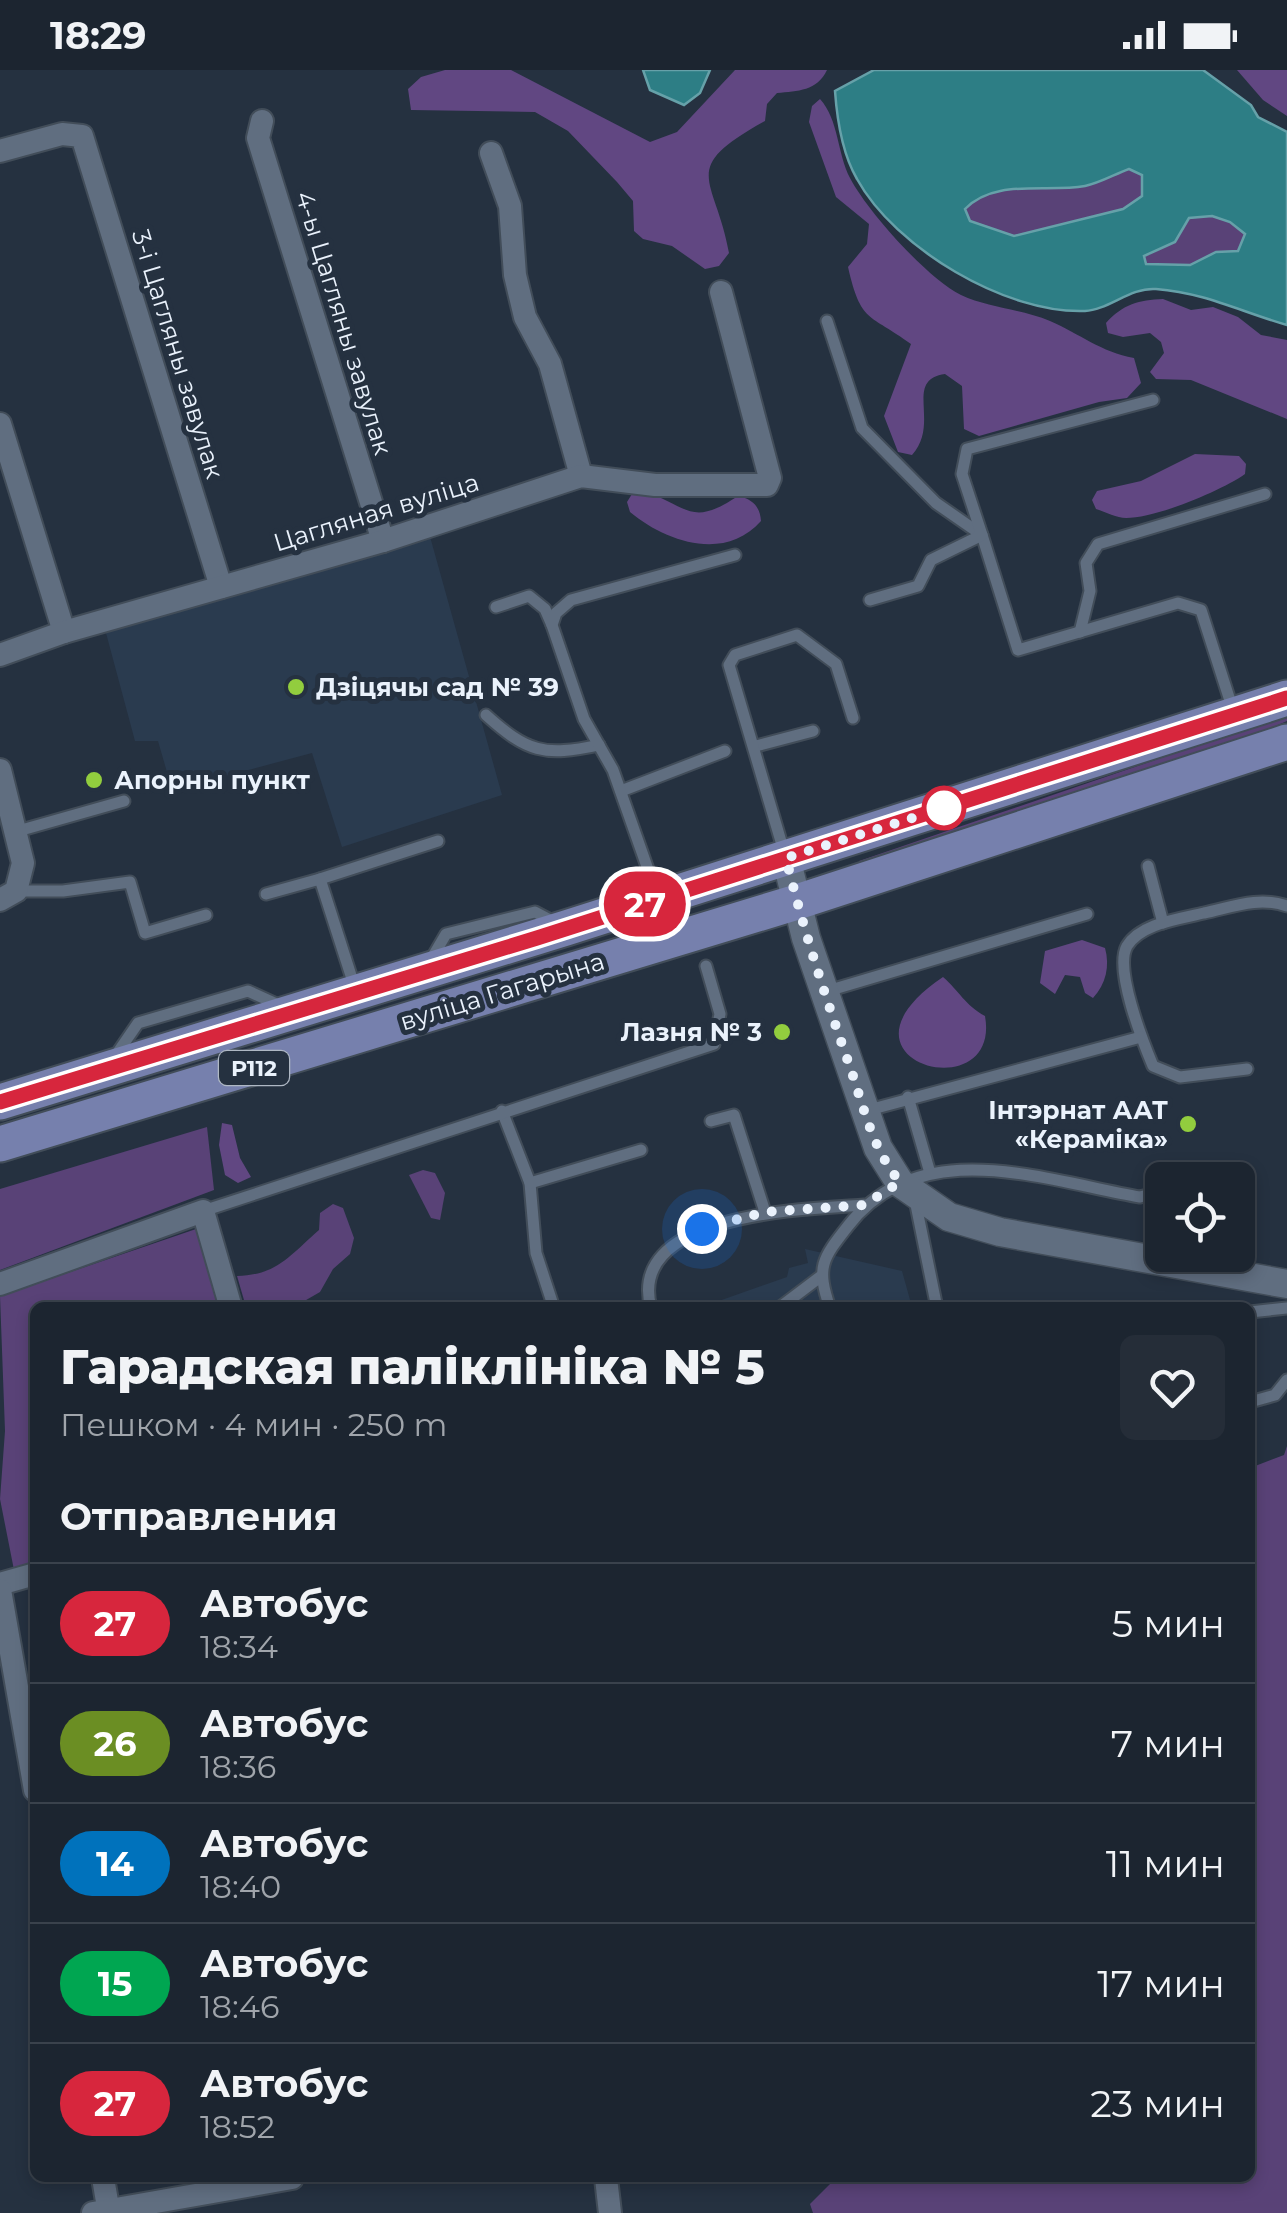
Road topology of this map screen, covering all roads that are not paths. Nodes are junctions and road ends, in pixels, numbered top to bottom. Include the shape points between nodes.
1 (262, 121) dead end
2 (0, 151) edge
3 (491, 153) dead end
4 (721, 292) dead end
5 (827, 321) dead end
6 (1153, 400) dead end
7 (0, 424) edge
8 (581, 476) junction
9 (1265, 494) dead end
10 (982, 535) junction
11 (383, 541) junction
12 (735, 554) dead end
13 (221, 587) junction
14 (870, 600) dead end
15 (496, 606) dead end
16 (552, 625) junction
17 (64, 632) junction
18 (1080, 632) junction
19 (0, 654) edge
20 (1287, 698) edge
21 (1234, 714) junction
22 (486, 715) dead end
23 (853, 718) dead end
24 (813, 731) dead end
25 (1287, 742) edge
26 (598, 745) junction
27 (756, 746) junction
28 (725, 751) dead end
29 (0, 770) edge
30 (621, 792) junction
31 (124, 801) dead end
32 (18, 831) junction
33 (438, 842) dead end
34 (786, 858) junction
35 (1148, 866) dead end
36 (320, 878) junction
37 (266, 894) dead end
38 (8, 896) edge
39 (658, 899) junction
40 (797, 902) junction
41 (1287, 906) edge
42 (1087, 914) dead end
43 (206, 916) dead end
44 (1163, 923) junction
45 (706, 966) dead end
46 (356, 992) junction
47 (824, 992) junction
48 (291, 1011) junction
49 (240, 1028) junction
50 (1141, 1036) junction
51 (108, 1067) junction
52 (254, 1068) junction
53 (1247, 1069) dead end
54 (2, 1095) edge
55 (908, 1097) junction
56 (502, 1111) junction
57 (864, 1111) junction
58 (712, 1121) dead end
59 (0, 1144) edge
60 (641, 1150) dead end
61 (530, 1183) junction
62 (915, 1184) junction
63 (1145, 1196) edge
64 (864, 1205) junction
65 (203, 1210) junction
66 (765, 1212) junction
67 (820, 1276) junction
68 (0, 1284) edge
69 (1287, 1284) edge
70 (229, 1302) edge
71 (552, 1302) edge
72 (650, 1302) edge
73 (787, 1302) edge
74 (828, 1302) edge
75 (936, 1302) edge
76 (1287, 1308) edge
77 (1255, 1311) edge
78 (1287, 1380) edge
79 (1255, 1401) edge
80 (30, 1576) edge
81 (0, 1587) edge
82 (30, 1761) edge
83 (103, 2182) edge
84 (268, 2182) edge
85 (606, 2182) edge
86 (104, 2212) edge
87 (610, 2213) edge

1 - 11 street, 4-ы Цагляны завулак via 258,138
2 - 13 street, 3-і Цагляны завулак via 62,134 82,136
3 - 8 street via 510,206 524,317 550,364
4 - 8 street, Цагляная вуліца via 770,478 760,488
5 - 10 lane via 862,428 936,503
6 - 10 lane via 966,449 962,474
7 - 17 street
8 - 11 street, Цагляная вуліца
9 - 18 lane via 1098,544 1086,562 1090,591
10 - 14 lane via 931,560 918,586
10 - 18 lane via 1018,650
11 - 13 street, Цагляная вуліца
12 - 16 lane via 572,600
13 - 17 street, Цагляная вуліца
15 - 16 lane via 528,596
16 - 26 lane
17 - 19 street, Цагляная вуліца
18 - 21 lane via 1178,603 1201,610
20 - 21 main road, вуліца Гагарына / Р112
21 - 34 main road, вуліца Гагарына / Р112
22 - 26 lane via 513,740 547,752
23 - 27 lane via 836,664 797,635 736,654 729,665
24 - 27 lane
25 - 40 main road, вуліца Гагарына / Р112
26 - 30 lane
27 - 34 lane
28 - 30 lane
29 - 32 street
30 - 39 lane
31 - 32 lane
32 - 38 street via 23,863
33 - 36 lane
34 - 39 main road, вуліца Гагарына / Р112
34 - 40 street
35 - 44 lane
36 - 37 lane
36 - 46 lane
38 - 43 lane via 130,882 145,933
39 - 46 main road, вуліца Гагарына / Р112
40 - 47 street
40 - 52 main road, вуліца Гагарына / Р112
41 - 44 lane via 1261,900
42 - 47 lane
44 - 50 lane via 1126,948 1124,968
45 - 56 lane via 720,1014 714,1044
46 - 48 main road, вуліца Гагарына / Р112
47 - 57 street
48 - 49 main road, вуліца Гагарына / Р112
48 - 51 lane via 248,991 138,1024
49 - 51 main road, вуліца Гагарына / Р112
49 - 52 main road
50 - 53 lane via 1153,1066 1180,1077
50 - 55 lane
51 - 54 main road, вуліца Гагарына / Р112
52 - 59 main road, вуліца Гагарына / Р112
55 - 57 lane
55 - 62 lane
56 - 61 lane
56 - 65 lane
57 - 62 street via 883,1158
58 - 66 lane via 734,1115
60 - 61 lane
61 - 71 lane via 536,1253
62 - 63 lane via 952,1168
62 - 64 lane
62 - 69 street via 949,1217 1000,1232
62 - 75 lane
64 - 66 lane
64 - 67 lane via 826,1254
65 - 68 street
65 - 70 street
66 - 72 lane via 682,1239 654,1274
67 - 73 lane
67 - 74 lane
76 - 77 lane
78 - 79 lane via 1274,1395
80 - 81 street
81 - 82 street
83 - 86 street
84 - 86 street
85 - 87 street

